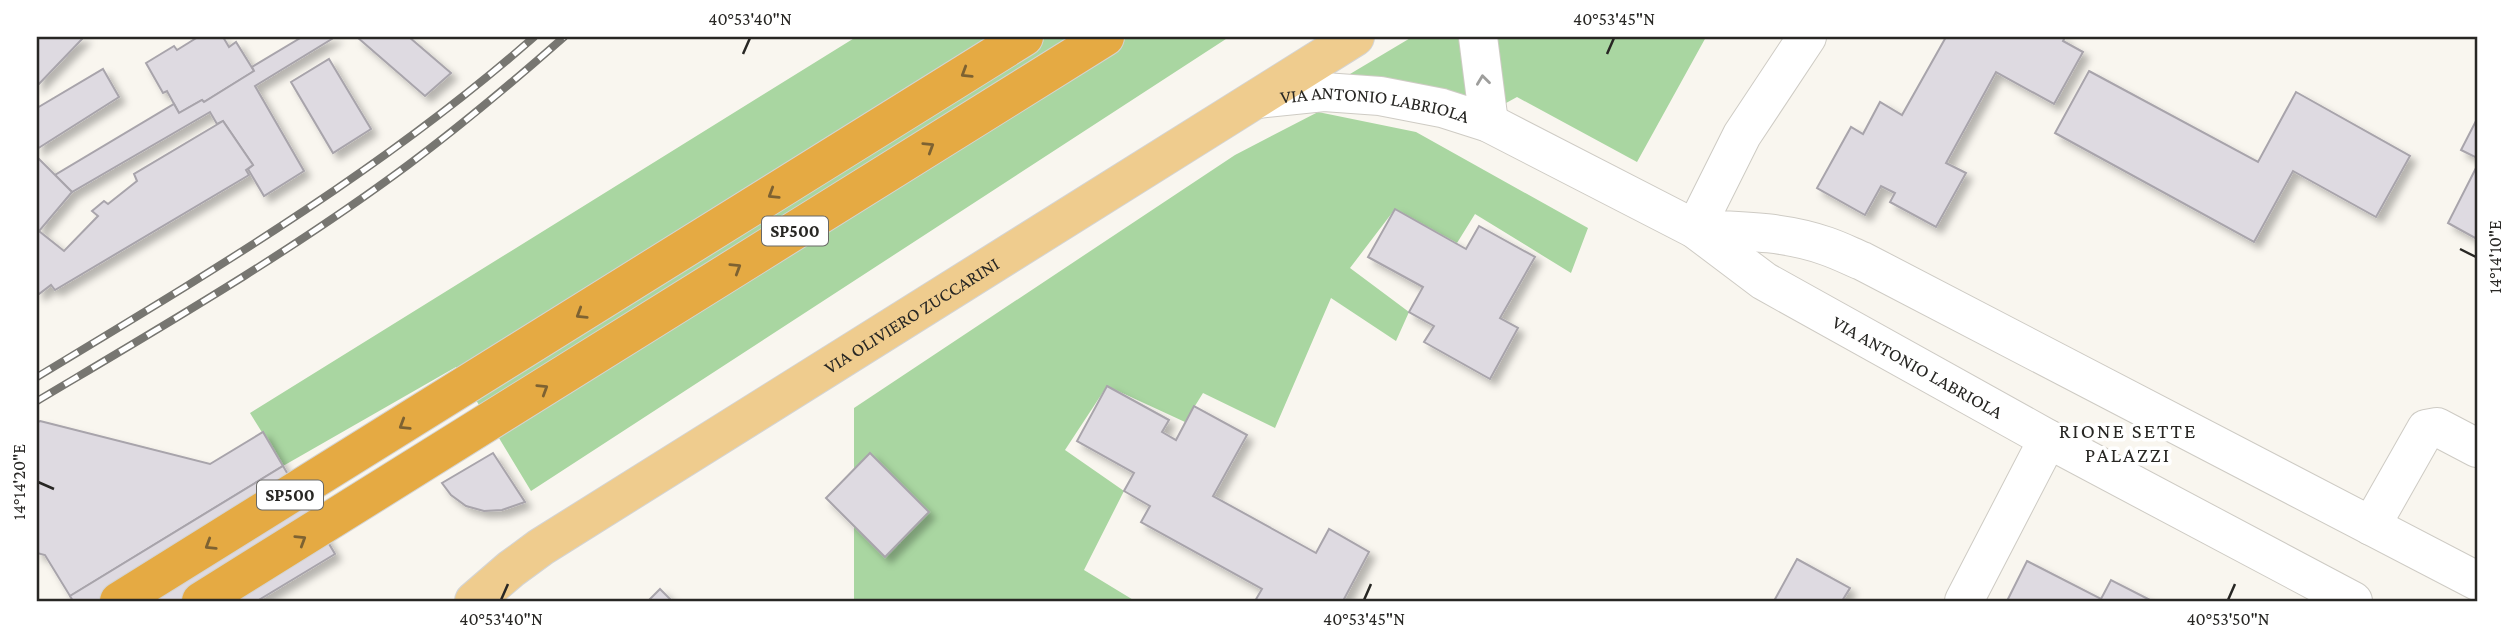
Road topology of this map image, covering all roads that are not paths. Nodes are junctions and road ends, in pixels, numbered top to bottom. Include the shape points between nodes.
1 (1024, 37) edge
2 (1105, 37) edge
3 (1355, 37) edge
4 (1478, 37) edge
5 (1807, 37) edge
6 (1257, 99) junction
7 (1489, 123) junction
8 (1695, 229) junction
9 (2048, 439) junction
10 (2477, 448) edge
11 (2371, 526) junction
12 (2477, 581) edge
13 (119, 601) edge
14 (201, 601) edge
15 (474, 601) edge
16 (1964, 601) edge
17 (2353, 601) edge

1 -> 13 highway, SP500
14 -> 2 highway, SP500
3 - 6 main road, VIA OLIVIERO ZUCCARINI
7 -> 4 street, VIA ANTONIO LABRIOLA
5 - 8 street via 1742,135
6 - 7 street, VIA ANTONIO LABRIOLA via 1324,92 1380,96
6 - 15 main road, VIA OLIVIERO ZUCCARINI via 541,547
7 - 8 street, VIA ANTONIO LABRIOLA
8 - 9 street, VIA ANTONIO LABRIOLA via 1764,281
8 - 11 street via 1797,238 1862,261
9 - 16 street
9 - 17 street, VIA ANTONIO LABRIOLA
10 - 11 street via 2437,427 2426,429
11 - 12 street

